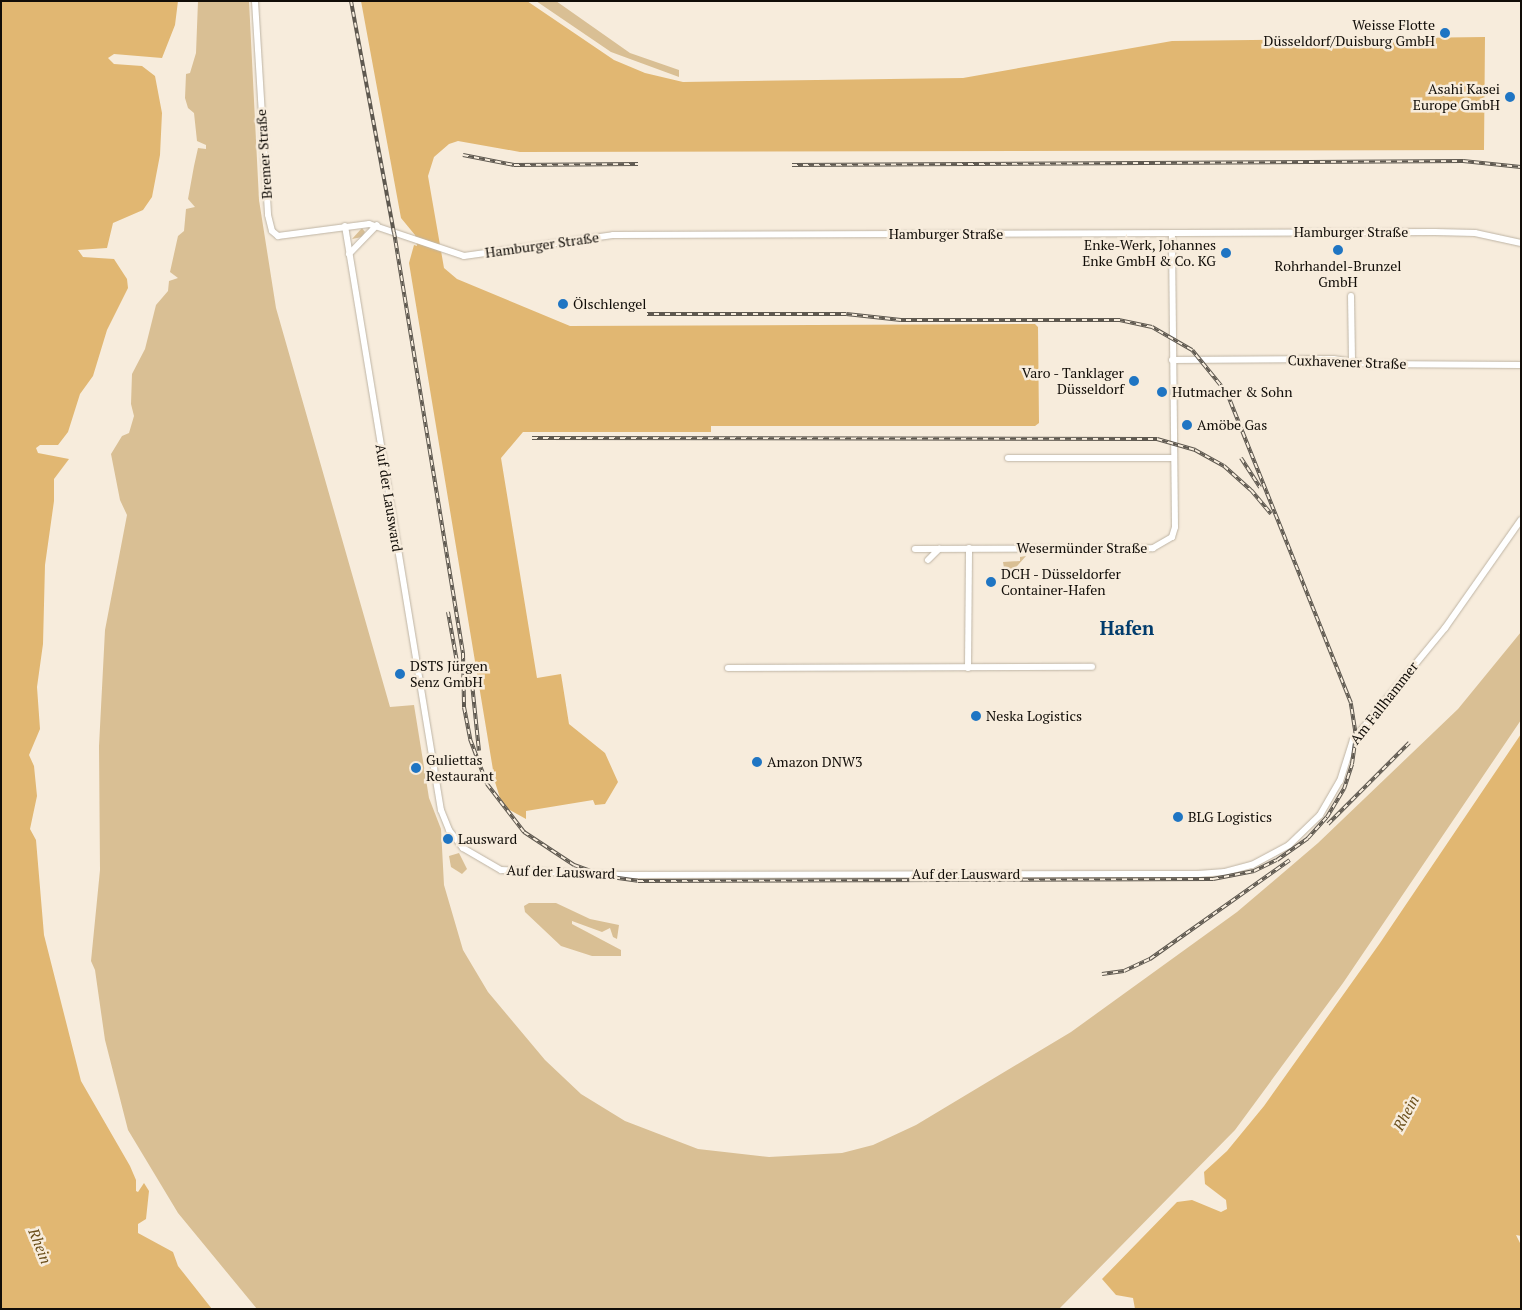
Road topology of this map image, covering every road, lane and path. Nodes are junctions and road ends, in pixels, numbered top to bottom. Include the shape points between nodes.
1 (256, 1) edge
2 (377, 225) junction
3 (345, 226) junction
4 (1172, 233) junction
5 (1521, 243) edge
6 (350, 254) junction
7 (1350, 296) dead end
8 (1172, 360) junction
9 (1352, 362) junction
10 (1521, 365) edge
11 (1008, 458) dead end
12 (1174, 458) junction
13 (1521, 520) edge
14 (968, 548) junction
15 (915, 549) dead end
16 (939, 549) junction
17 (928, 560) dead end
18 (1092, 667) dead end
19 (728, 668) dead end
20 (968, 668) junction
21 (1211, 874) joint

1 - 3 street, Bremer Straße via 262,141 272,231 282,236
2 - 3 street, Hamburger Straße
2 - 4 street, Hamburger Straße via 444,251 472,255 613,235
2 - 6 street
3 - 6 street, Auf der Lausward
4 - 5 street, Hamburger Straße via 1466,232
4 - 8 street, Wesermünder Straße
6 - 21 street, Auf der Lausward via 441,810 451,834 471,855 505,871 621,875
7 - 9 street
8 - 9 street, Cuxhavener Straße
8 - 12 street, Wesermünder Straße
9 - 10 street, Cuxhavener Straße
11 - 12 street
12 - 14 street, Wesermünder Straße via 1175,527 1172,537 1161,546
13 - 21 street, Am Fallhammer via 1445,628 1353,740 1338,784 1320,815 1297,838 1271,856 1246,867
14 - 16 street, Wesermünder Straße
14 - 20 street
15 - 16 street, Wesermünder Straße
16 - 17 street
18 - 20 street
19 - 20 street

